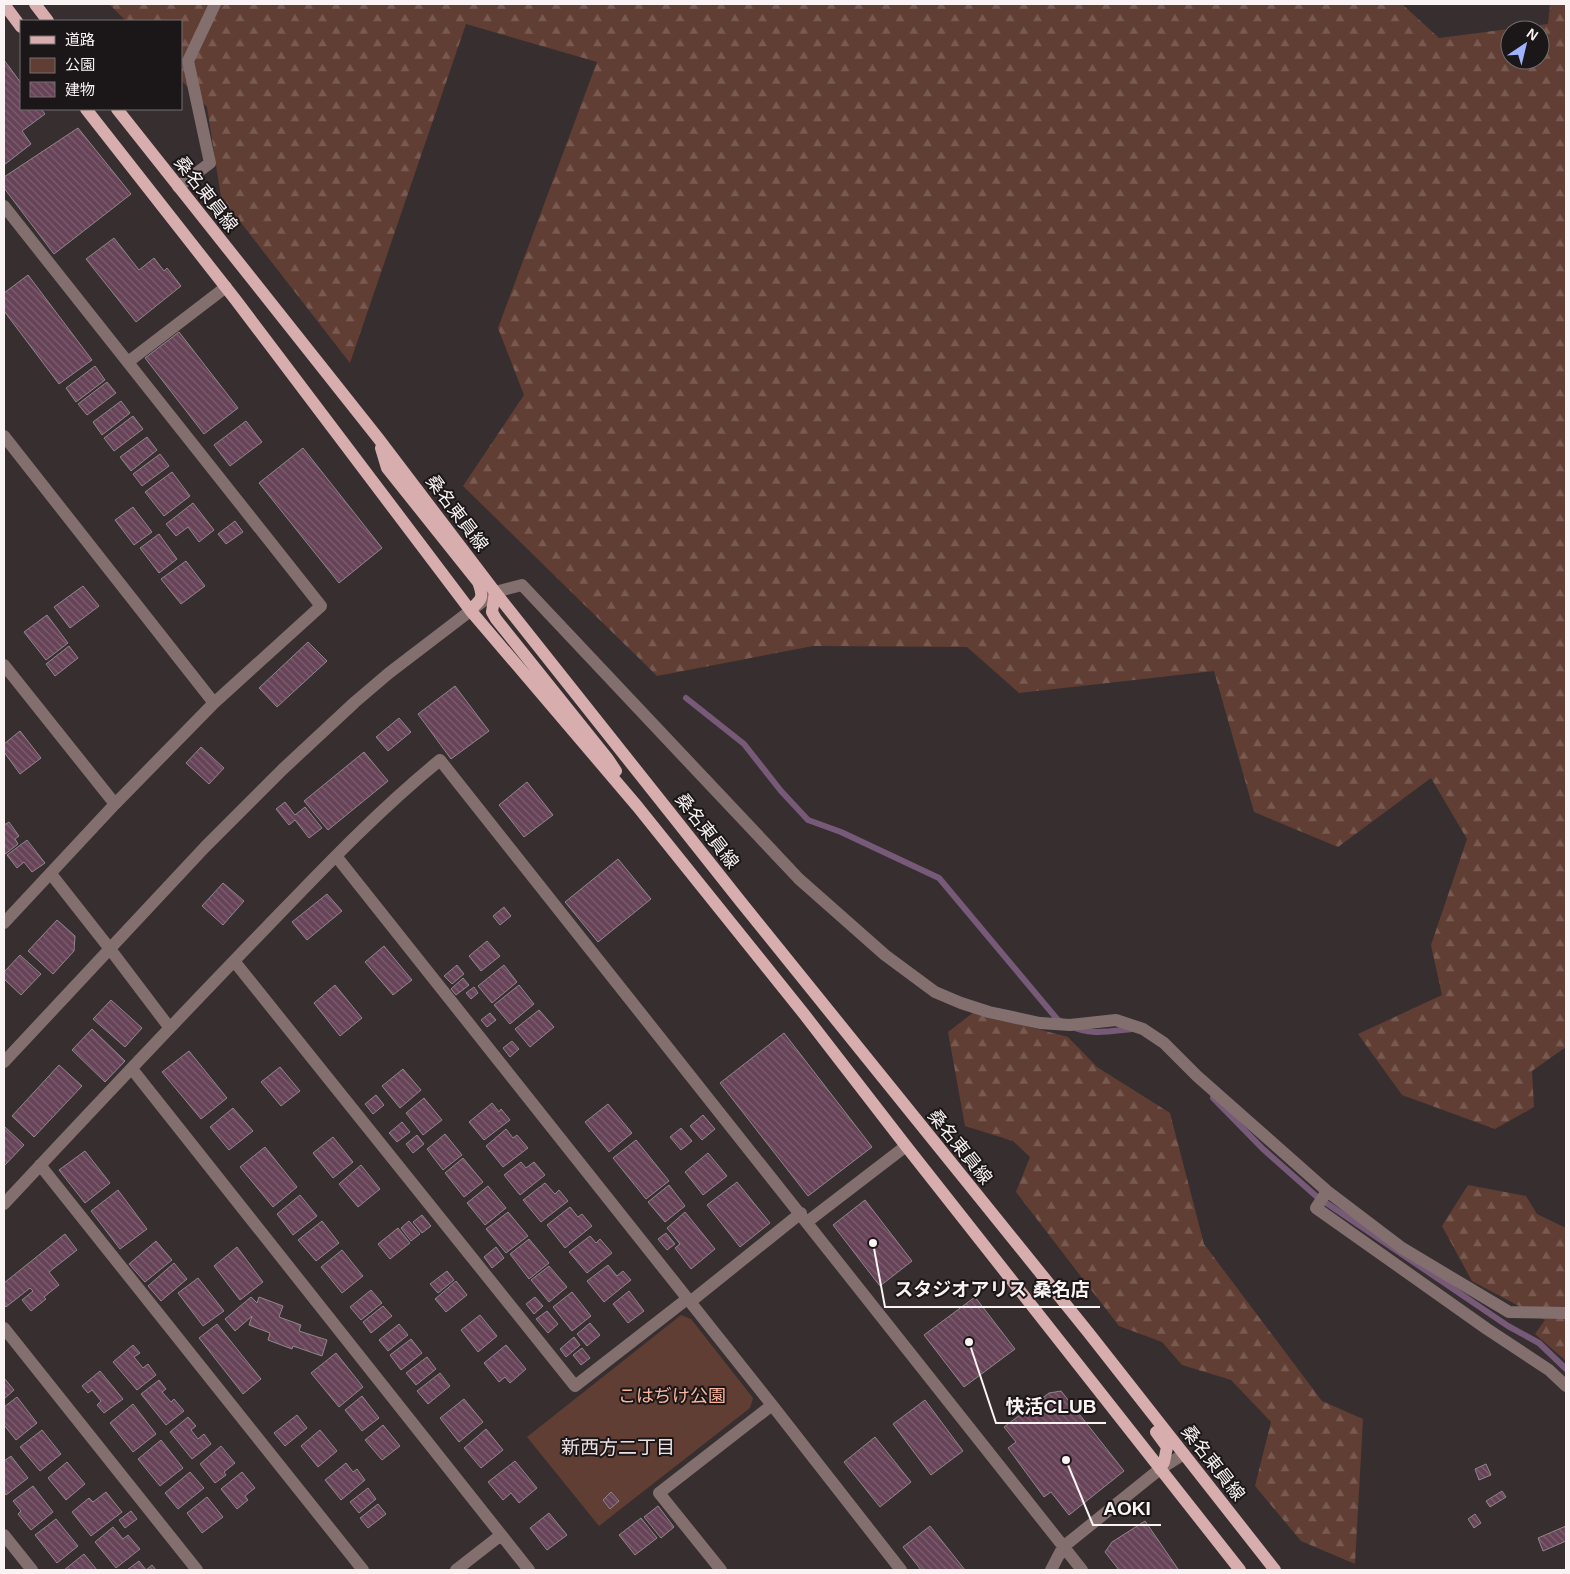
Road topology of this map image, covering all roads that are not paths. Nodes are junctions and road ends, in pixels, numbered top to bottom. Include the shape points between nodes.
1 (4, 4) edge
2 (35, 4) edge
3 (215, 4) edge
4 (47, 20) edge
5 (20, 26) edge
6 (87, 110) edge
7 (118, 110) edge
8 (178, 187) junction
9 (4, 206) edge
10 (226, 287) junction
11 (128, 362) junction
12 (4, 436) edge
13 (378, 438) junction
14 (495, 592) junction
15 (470, 610) junction
16 (4, 665) edge
17 (214, 703) junction
18 (115, 804) junction
19 (637, 806) junction
20 (336, 856) junction
21 (51, 874) junction
22 (6, 915) edge
23 (110, 949) junction
24 (234, 961) junction
25 (169, 1027) junction
26 (4, 1062) edge
27 (132, 1069) junction
28 (906, 1146) junction
29 (40, 1165) junction
30 (1327, 1191) junction
31 (4, 1204) edge
32 (804, 1217) junction
33 (688, 1300) junction
34 (1566, 1313) edge
35 (4, 1328) edge
36 (1088, 1332) junction
37 (1566, 1386) edge
38 (772, 1405) junction
39 (1184, 1454) junction
40 (1160, 1469) junction
41 (4, 1535) edge
42 (501, 1535) junction
43 (1063, 1547) junction
44 (32, 1570) edge
45 (197, 1570) edge
46 (363, 1570) edge
47 (456, 1570) edge
48 (529, 1570) edge
49 (721, 1570) edge
50 (901, 1570) edge
51 (1051, 1570) edge
52 (1082, 1570) edge
53 (1240, 1570) edge
54 (1275, 1570) edge

1 - 5 main road
2 - 4 main road
3 - 8 street via 188,61 210,164
6 - 10 main road
7 - 8 main road, 桑名東員線
8 - 13 main road, 桑名東員線
9 - 11 street
10 - 11 street
10 - 15 main road
11 - 17 street via 321,606
12 - 17 street
13 - 14 main road, 桑名東員線
13 - 15 main road via 387,468 478,582 481,600
14 - 15 street
14 - 19 main road via 492,612 496,619 608,759
14 - 30 street via 522,585 799,879 885,955 935,992 989,1012 1040,1023 1070,1025 1116,1020 1143,1028 1164,1043
14 - 36 main road, 桑名東員線
15 - 19 main road
15 - 23 street via 375,684 283,769
16 - 18 street
17 - 18 street
18 - 21 street
19 - 28 main road
20 - 24 street
20 - 32 street via 440,760
20 - 33 street
21 - 22 street
21 - 23 street
23 - 25 street
23 - 26 street
24 - 25 street
24 - 33 street via 575,1386
25 - 27 street
27 - 29 street
27 - 42 street
28 - 32 street
28 - 40 main road
29 - 31 street
29 - 46 street
30 - 34 street via 1402,1248 1510,1312
30 - 37 street via 1316,1208 1549,1370
32 - 33 street
32 - 43 street
33 - 38 street
35 - 45 street
36 - 39 main road, 桑名東員線
36 - 40 main road via 1102,1364 1167,1448
38 - 49 street via 659,1493
38 - 50 street
39 - 40 street
39 - 54 main road, 桑名東員線
40 - 43 street
40 - 53 main road
41 - 44 street
42 - 47 street
42 - 48 street
43 - 51 street
43 - 52 street

